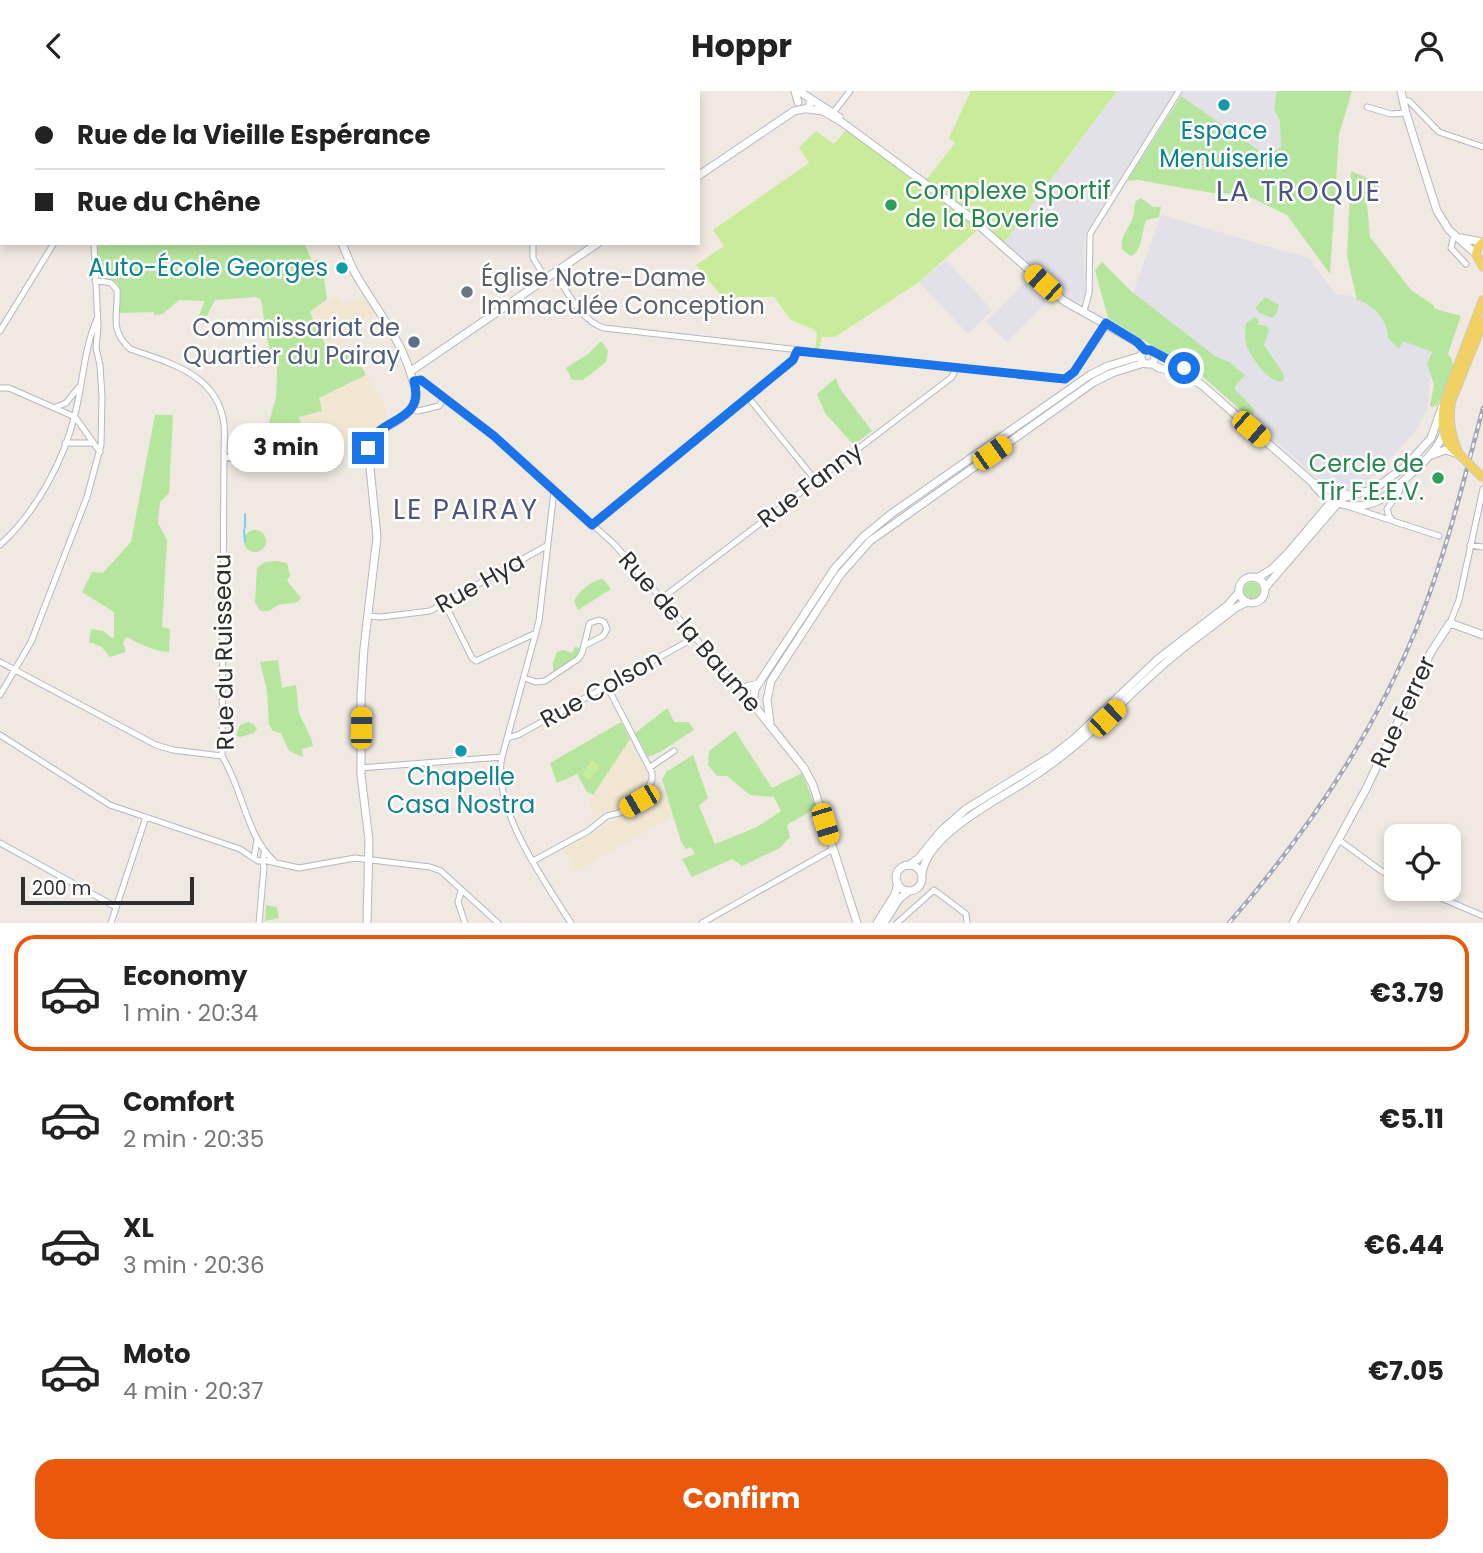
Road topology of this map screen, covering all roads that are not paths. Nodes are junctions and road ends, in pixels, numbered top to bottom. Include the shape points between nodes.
1 (850, 91) edge
2 (1179, 91) edge
3 (803, 94) edge
4 (1402, 95) edge
5 (802, 107) junction
6 (1367, 107) dead end
7 (823, 111) junction
8 (835, 113) junction
9 (1406, 113) junction
10 (843, 123) junction
11 (1483, 147) edge
12 (700, 175) edge
13 (1455, 236) junction
14 (1483, 242) edge
15 (53, 245) edge
16 (94, 245) edge
17 (343, 245) edge
18 (533, 245) edge
19 (595, 245) edge
20 (1476, 254) junction
21 (1465, 264) dead end
22 (1483, 266) edge
23 (555, 273) junction
24 (547, 279) junction
25 (95, 280) junction
26 (1483, 300) edge
27 (1084, 311) junction
28 (97, 319) junction
29 (1106, 323) junction
30 (1483, 323) edge
31 (0, 331) edge
32 (96, 348) junction
33 (797, 351) junction
34 (1147, 357) junction
35 (98, 359) junction
36 (86, 361) junction
37 (956, 368) junction
38 (411, 371) junction
39 (1090, 375) junction
40 (1187, 375) junction
41 (414, 381) junction
42 (81, 384) junction
43 (1087, 387) junction
44 (0, 388) edge
45 (1072, 388) junction
46 (748, 397) junction
47 (444, 398) junction
48 (1448, 401) junction
49 (54, 408) junction
50 (411, 409) junction
51 (75, 417) junction
52 (1444, 433) junction
53 (65, 443) junction
54 (92, 443) junction
55 (100, 451) junction
56 (1457, 453) junction
57 (281, 456) dead end
58 (224, 457) junction
59 (1428, 458) junction
60 (1483, 478) edge
61 (816, 481) junction
62 (1311, 482) junction
63 (1402, 482) junction
64 (1483, 489) edge
65 (554, 491) junction
66 (1349, 495) junction
67 (1335, 502) junction
68 (1347, 505) junction
69 (1393, 521) junction
70 (592, 525) junction
71 (1439, 536) dead end
72 (0, 545) edge
73 (548, 545) junction
74 (1470, 545) junction
75 (1483, 547) edge
76 (1257, 578) junction
77 (1265, 588) junction
78 (1239, 592) junction
79 (661, 599) junction
80 (1247, 602) junction
81 (444, 604) junction
82 (368, 616) junction
83 (1450, 623) junction
84 (536, 633) junction
85 (1483, 635) edge
86 (694, 638) junction
87 (584, 646) junction
88 (0, 662) edge
89 (16, 669) junction
90 (524, 678) junction
91 (758, 684) junction
92 (607, 686) junction
93 (735, 686) junction
94 (0, 695) edge
95 (752, 704) junction
96 (772, 729) junction
97 (0, 735) edge
98 (508, 738) junction
99 (674, 751) dead end
100 (222, 756) junction
101 (502, 757) junction
102 (360, 768) junction
103 (649, 768) junction
104 (146, 817) junction
105 (1339, 840) junction
106 (0, 843) edge
107 (834, 849) junction
108 (259, 857) junction
109 (368, 859) junction
110 (533, 861) junction
111 (909, 865) junction
112 (1384, 872) edge
113 (922, 874) junction
114 (898, 883) junction
115 (461, 891) junction
116 (910, 891) junction
117 (1448, 901) edge
118 (116, 907) junction
119 (1483, 916) edge
120 (111, 923) edge
121 (259, 923) edge
122 (367, 923) edge
123 (465, 923) edge
124 (498, 923) edge
125 (571, 923) edge
126 (702, 923) edge
127 (857, 923) edge
128 (877, 923) edge
129 (884, 923) edge
130 (897, 923) edge
131 (967, 923) edge
132 (1293, 923) edge

1 - 8 street
2 - 27 street via 1090,234 1089,293
3 - 5 street via 799,98
3 - 5 street via 811,105
3 - 8 street
4 - 9 street
4 - 11 street via 1434,128
5 - 7 street
5 - 12 street
6 - 9 street
7 - 8 street
7 - 10 street
8 - 10 street
9 - 13 street via 1437,211
10 - 27 street via 958,208 1059,298
13 - 14 street
13 - 20 street
13 - 21 street via 1451,248
14 - 20 main road
15 - 31 street
16 - 25 street
17 - 38 street via 355,273 397,337
18 - 24 street via 533,258
19 - 23 street
20 - 22 main road
23 - 24 street
23 - 33 street via 594,325
24 - 38 street
25 - 28 street
25 - 58 street, Rue du Ruisseau via 111,283 117,290 114,320 124,344 186,369 211,391 224,424
26 - 48 main road
27 - 29 street
28 - 32 street
28 - 36 street
29 - 34 street via 1137,342
29 - 37 street via 1072,375 1062,380
30 - 48 main road
32 - 35 street
32 - 36 street
33 - 37 street
33 - 46 street via 793,360
34 - 39 street
34 - 40 street
34 - 40 street via 1184,368
34 - 43 street
35 - 36 street
35 - 55 street
36 - 42 street
37 - 61 street, Rue Fanny via 952,377
38 - 41 street
39 - 43 street
39 - 45 street
40 - 62 street
41 - 47 street, Rue de la Baume via 423,382
41 - 50 street via 416,396
42 - 49 street via 66,403
42 - 51 street
43 - 45 street
43 - 96 street via 893,522 855,556 770,685 767,705
44 - 49 street
45 - 91 street via 863,537 835,568
46 - 61 street
46 - 70 street
47 - 50 street via 439,406
47 - 65 street, Rue de la Baume
48 - 52 main road via 1441,417
48 - 56 main road
48 - 66 street via 1431,438 1406,466 1374,489
49 - 51 street
50 - 82 street via 377,432 368,448 377,537
51 - 53 street
51 - 54 street
52 - 56 main road
52 - 59 street
53 - 54 street
53 - 72 street via 24,520
54 - 55 street
55 - 89 street via 87,497 31,642
56 - 59 street via 1445,450
56 - 60 main road, bridge
57 - 58 street via 255,461
58 - 100 street, Rue du Ruisseau
59 - 63 street
61 - 79 street, Rue Fanny
62 - 66 street
62 - 67 street
63 - 68 street via 1377,501
63 - 69 street via 1387,509
64 - 74 street, Rue Ferrer
65 - 70 street, Rue de la Baume
65 - 73 street
66 - 67 street
67 - 68 street
67 - 76 street via 1288,553
67 - 77 street
68 - 69 street
69 - 71 street
70 - 79 street, Rue de la Baume
73 - 81 street, Rue Hya
73 - 84 street
74 - 75 street
74 - 83 street, Rue Ferrer
76 - 77 street
76 - 78 street via 1246,578
77 - 80 street via 1258,601
78 - 80 street
78 - 111 street via 1068,744 966,809
79 - 86 street, Rue de la Baume
80 - 113 street via 1166,662 1072,750 964,820 935,849
81 - 82 street, Rue Hya via 430,611
81 - 84 street via 476,661
82 - 102 street
83 - 85 street
83 - 105 street, Rue Ferrer via 1431,652
84 - 90 street
86 - 92 street, Rue Colson
86 - 93 street, Rue de la Baume
87 - 87 street via 590,623 602,621 606,632
87 - 90 street via 578,659 547,680 539,683
88 - 89 street
89 - 94 street
89 - 100 street via 156,745
90 - 98 street
91 - 93 street
91 - 95 street
92 - 98 street, Rue Colson
92 - 103 street
93 - 95 street, Rue de la Baume
95 - 96 street, Rue de la Baume
96 - 107 street, Rue de la Baume via 810,778
97 - 104 street via 110,805
98 - 101 street
99 - 103 street
100 - 108 street, Rue du Ruisseau via 240,791
101 - 102 street
101 - 110 street via 505,798
102 - 109 street
103 - 110 street via 653,776 641,800
104 - 108 street
104 - 118 street
105 - 112 street
105 - 132 street, Rue Ferrer
106 - 118 street
107 - 126 street
107 - 127 street, Rue de la Baume
108 - 109 street via 299,868
108 - 121 street via 264,867
109 - 115 street via 434,868
109 - 122 street
110 - 125 street
111 - 113 street
111 - 114 street via 898,870
113 - 116 street via 921,884
114 - 116 street
114 - 128 street
115 - 123 street via 458,902
115 - 124 street
116 - 129 street
117 - 119 street
118 - 120 street
130 - 131 street via 932,891 966,914

